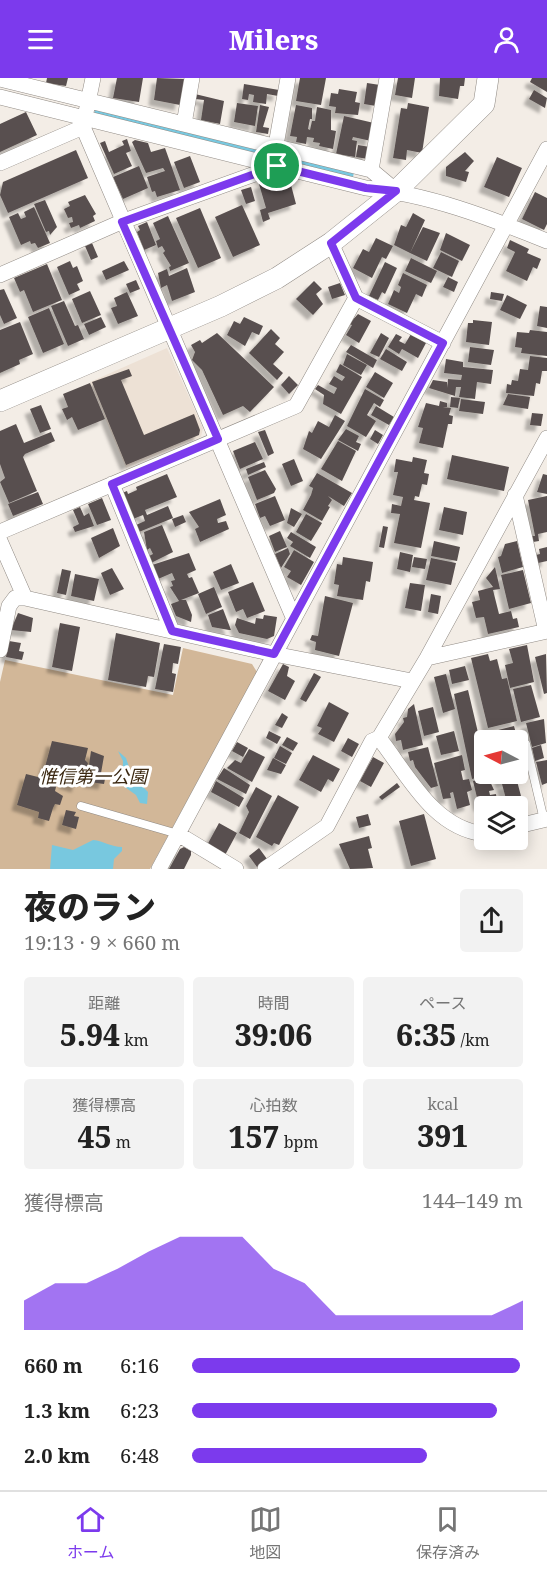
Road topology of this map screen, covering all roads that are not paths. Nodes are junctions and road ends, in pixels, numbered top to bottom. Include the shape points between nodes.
1 (93, 78) edge
2 (192, 78) edge
3 (288, 78) edge
4 (387, 78) edge
5 (488, 78) edge
6 (0, 79) edge
7 (0, 98) edge
8 (86, 113) junction
9 (184, 124) junction
10 (276, 145) junction
11 (547, 149) edge
12 (0, 163) edge
13 (277, 166) junction
14 (371, 170) junction
15 (396, 191) junction
16 (122, 222) junction
17 (506, 225) junction
18 (547, 241) edge
19 (331, 243) junction
20 (0, 275) edge
21 (356, 298) junction
22 (168, 329) junction
23 (443, 343) junction
24 (0, 401) edge
25 (547, 438) edge
26 (218, 439) junction
27 (112, 484) junction
28 (515, 495) junction
29 (0, 532) edge
30 (0, 541) edge
31 (25, 598) junction
32 (294, 619) junction
33 (172, 631) junction
34 (547, 631) edge
35 (0, 650) edge
36 (274, 654) junction
37 (427, 658) junction
38 (412, 681) junction
39 (379, 738) junction
40 (528, 752) edge
41 (81, 806) dead end
42 (546, 820) edge
43 (528, 824) edge
44 (474, 833) edge
45 (178, 834) junction
46 (159, 869) edge
47 (236, 869) edge
48 (265, 869) edge

1 - 8 street
2 - 9 street
3 - 10 street
4 - 14 street
5 - 15 street via 484,104
6 - 8 street
7 - 8 street
8 - 9 street
8 - 12 street
8 - 13 street
8 - 16 street
9 - 10 street
10 - 14 street
11 - 17 street
13 - 15 street via 366,188
13 - 16 street
14 - 15 street
15 - 17 street
15 - 19 street
16 - 20 street
16 - 22 street
17 - 18 street
17 - 23 street
19 - 21 street
19 - 22 street via 277,278
21 - 23 street
21 - 26 street via 296,406
22 - 24 street
22 - 26 street
23 - 32 street
25 - 28 street
26 - 27 street
26 - 32 street
27 - 29 street
27 - 33 street
28 - 34 street
28 - 37 street
30 - 31 street
31 - 33 street
31 - 35 street via 15,598 9,606
32 - 36 street
33 - 36 street
34 - 37 street
36 - 38 street
36 - 45 street
37 - 38 street
38 - 39 street
39 - 44 street via 440,815
39 - 48 street via 372,741 327,826
40 - 42 lane
41 - 45 lane
42 - 43 street
45 - 46 street
45 - 47 street

